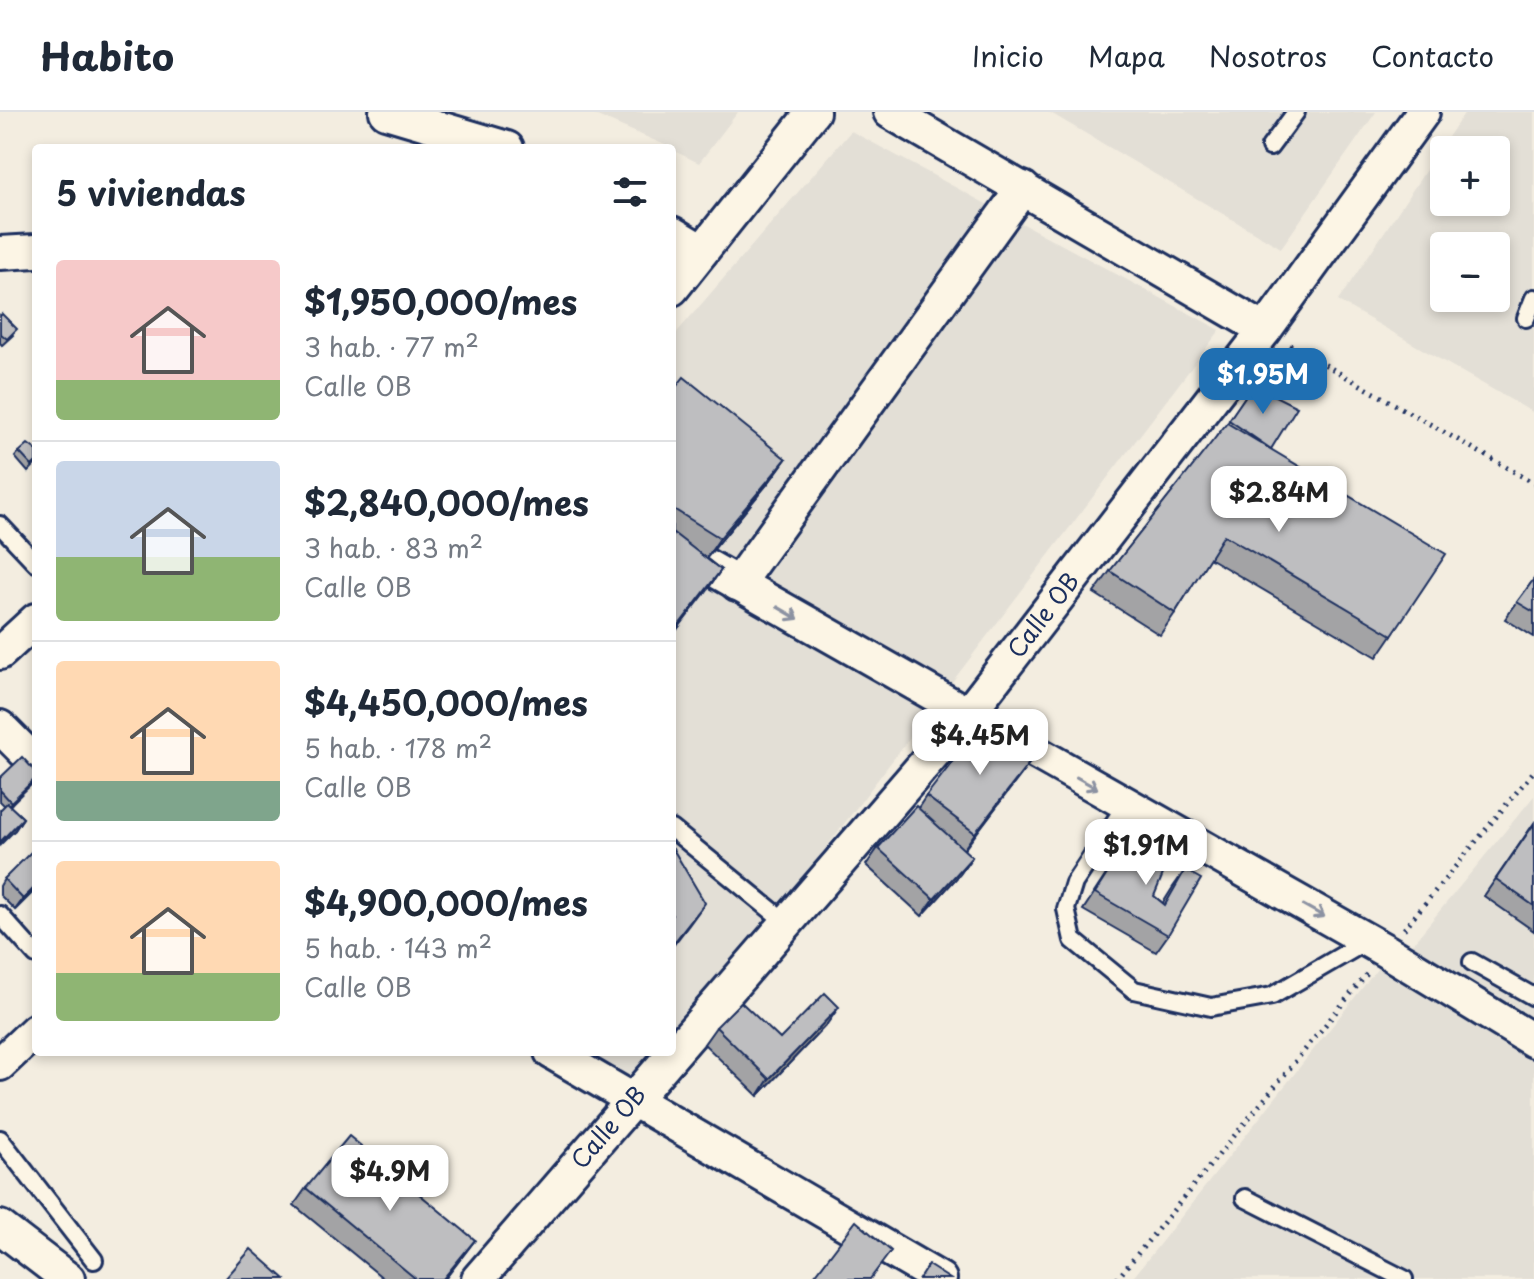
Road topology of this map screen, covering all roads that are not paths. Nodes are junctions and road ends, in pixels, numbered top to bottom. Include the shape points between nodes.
1 (386, 112) edge
2 (813, 112) edge
3 (1296, 112) edge
4 (1423, 112) edge
5 (894, 113) edge
6 (494, 144) edge
7 (1270, 147) dead end
8 (1023, 188) junction
9 (676, 235) edge
10 (32, 251) edge
11 (702, 251) junction
12 (0, 253) edge
13 (676, 284) edge
14 (1534, 298) edge
15 (1526, 318) dead end
16 (1265, 330) junction
17 (0, 525) edge
18 (676, 548) edge
19 (32, 559) edge
20 (737, 584) junction
21 (32, 624) edge
22 (0, 653) edge
23 (967, 715) junction
24 (0, 727) edge
25 (32, 759) edge
26 (1126, 805) junction
27 (676, 832) edge
28 (0, 915) edge
29 (787, 923) junction
30 (1377, 946) junction
31 (32, 951) edge
32 (1472, 962) dead end
33 (1534, 997) edge
34 (32, 1034) edge
35 (1534, 1041) edge
36 (676, 1051) edge
37 (558, 1056) edge
38 (672, 1056) edge
39 (0, 1064) edge
40 (633, 1101) junction
41 (0, 1139) edge
42 (1245, 1198) dead end
43 (0, 1227) edge
44 (94, 1260) dead end
45 (68, 1279) edge
46 (478, 1279) edge
47 (940, 1279) edge
48 (1404, 1279) edge

1 - 6 street
2 - 11 street
3 - 7 lane
4 - 16 street, Calle 0B
5 - 8 street
8 - 16 street
8 - 20 street
9 - 11 street
10 - 12 street
11 - 13 street
14 - 15 lane
16 - 23 street, Calle 0B
17 - 19 lane
18 - 20 street
20 -> 23 street
21 - 22 street
23 -> 26 street
23 - 29 street, Calle 0B
24 - 25 street
26 -> 30 street
26 - 30 lane via 1074,883 1066,909 1073,940 1134,990 1211,1007 1272,996
27 - 29 lane
28 - 31 lane
29 - 36 street, Calle 0B
30 - 35 street
32 - 33 lane
34 - 39 street
37 - 40 street
38 - 40 street, Calle 0B
40 - 46 street, Calle 0B
40 - 47 street
41 - 44 lane
42 - 48 lane
43 - 45 street

